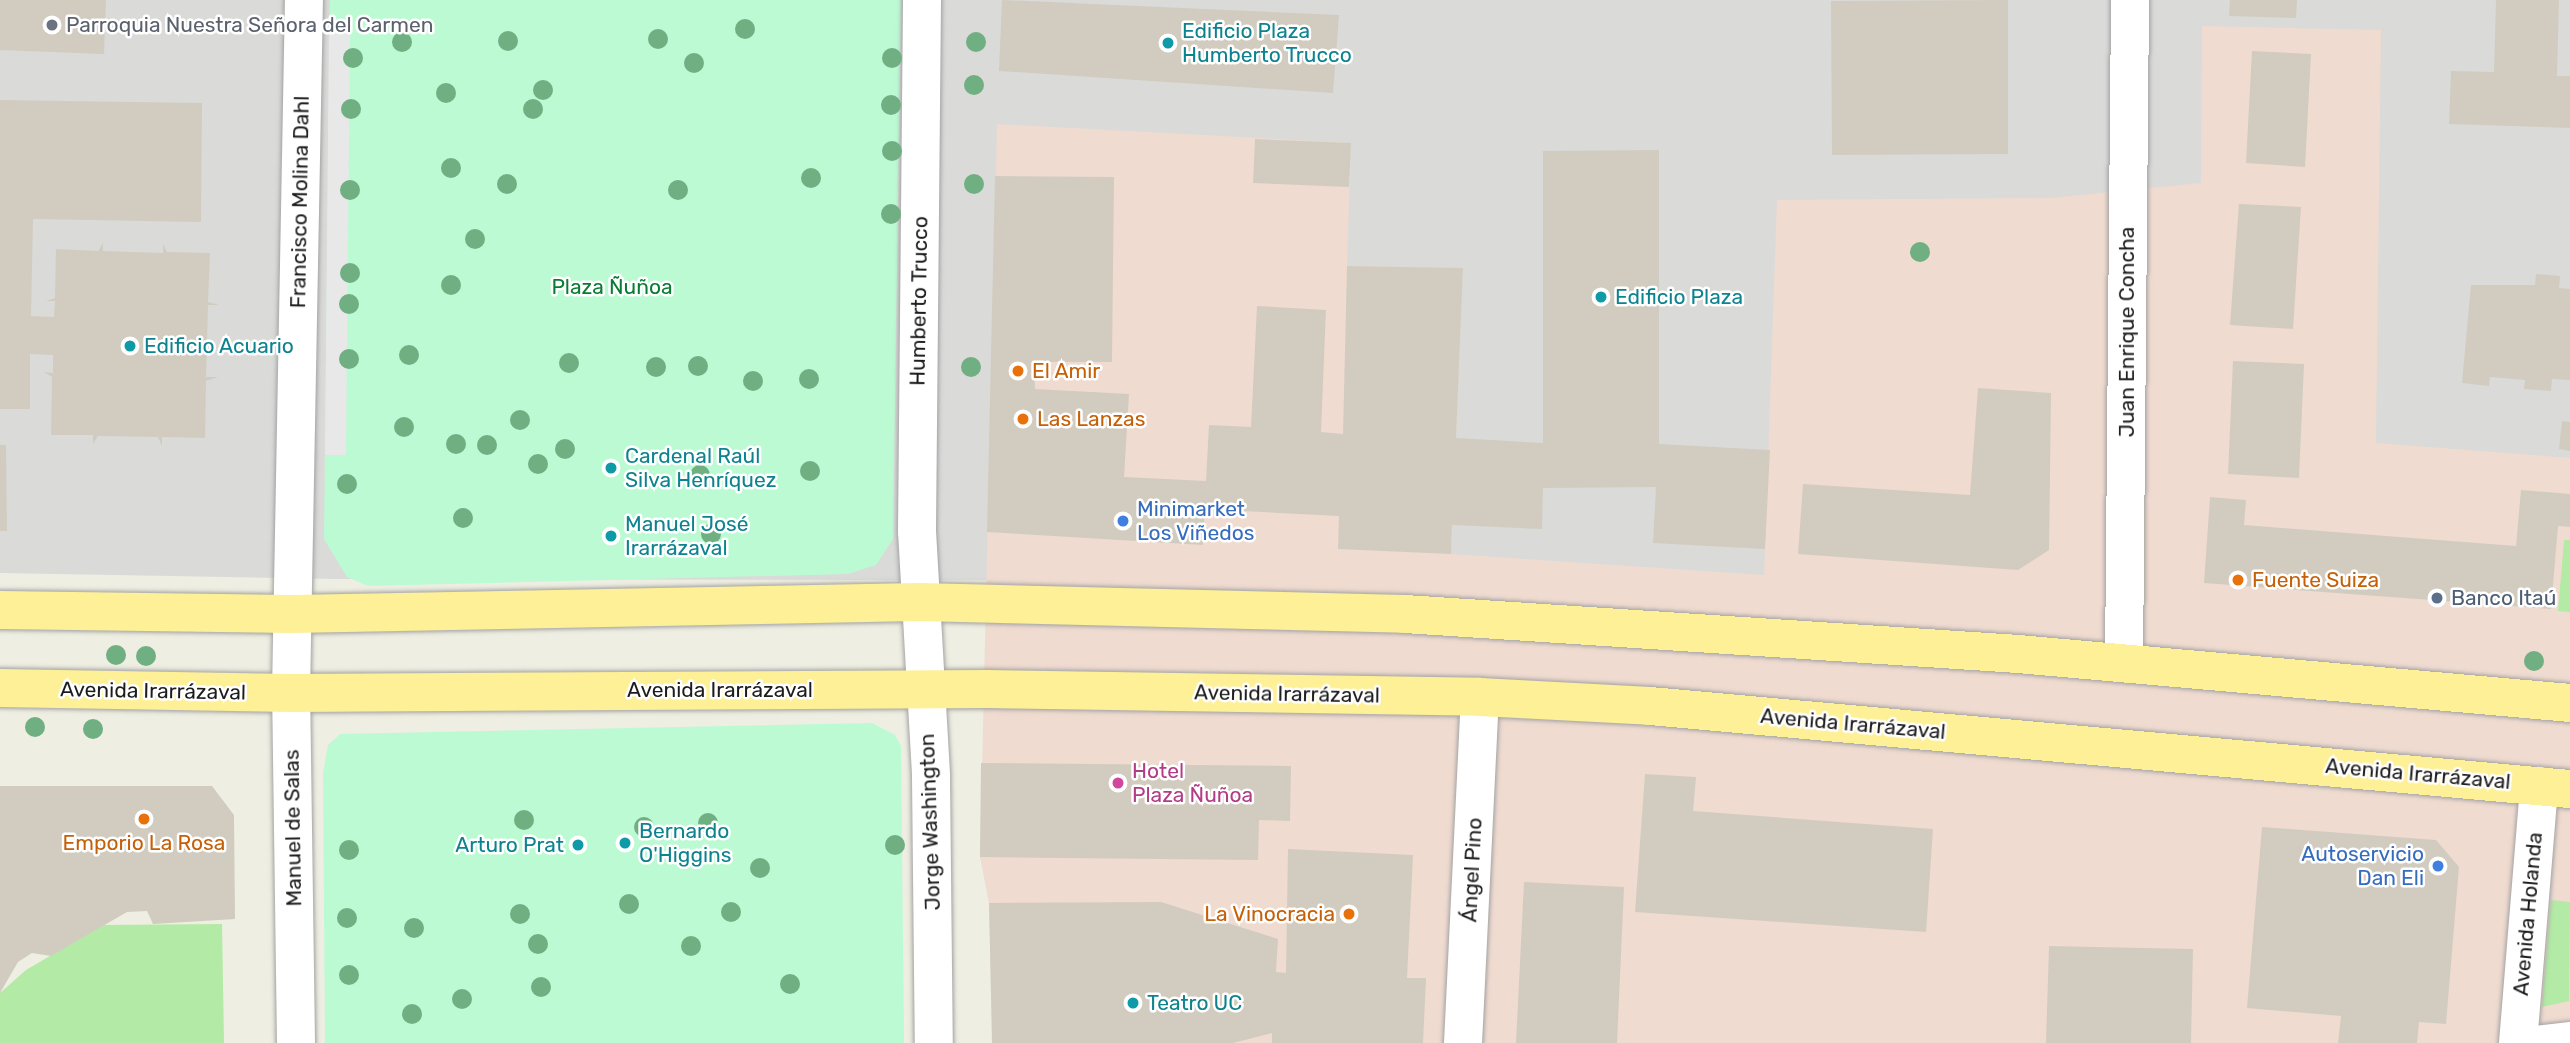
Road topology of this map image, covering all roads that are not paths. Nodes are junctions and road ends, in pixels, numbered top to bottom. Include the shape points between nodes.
1 (304, 0) edge
2 (922, 0) edge
3 (2130, 0) edge
4 (919, 602) junction
5 (0, 610) edge
6 (292, 614) junction
7 (2124, 663) junction
8 (0, 688) edge
9 (925, 689) junction
10 (291, 693) junction
11 (1480, 697) junction
12 (2570, 703) edge
13 (2554, 787) edge
14 (2570, 1033) edge
15 (2518, 1041) edge
16 (296, 1043) edge
17 (934, 1043) edge
18 (1463, 1043) edge

1 - 6 street, Francisco Molina Dahl
2 - 4 street, Humberto Trucco
3 - 7 street, Juan Enrique Concha
4 - 6 main road
4 - 7 main road via 1405,614
4 - 9 street, Jorge Washington
5 - 6 main road
6 - 10 street, Manuel de Salas
7 - 12 main road
8 - 10 main road, Avenida Irarrázaval
9 - 10 main road, Avenida Irarrázaval
9 - 11 main road, Avenida Irarrázaval
9 - 17 street, Jorge Washington via 931,778
10 - 16 street, Manuel de Salas
11 - 13 main road, Avenida Irarrázaval via 1650,706
11 - 18 street, Ángel Pino
13 - 15 street, Avenida Holanda
14 - 15 lane

